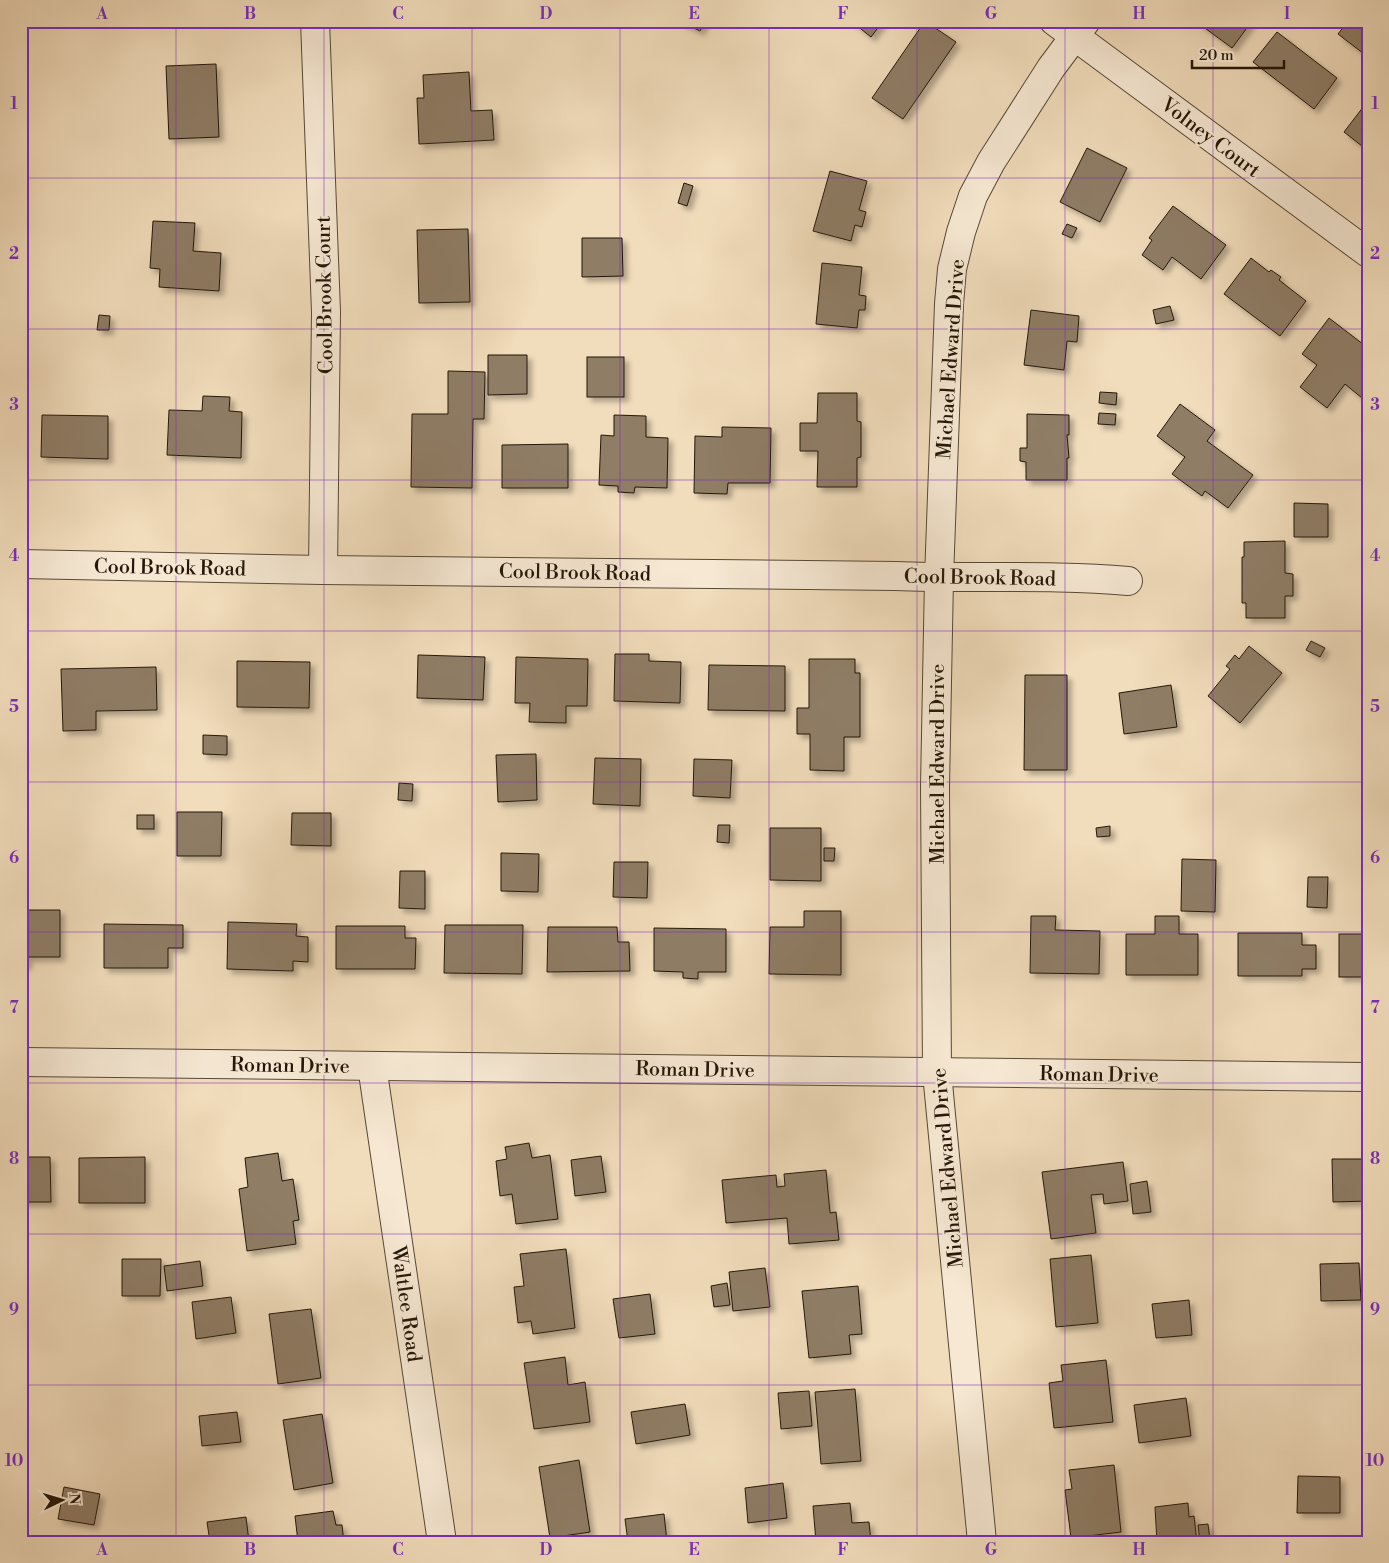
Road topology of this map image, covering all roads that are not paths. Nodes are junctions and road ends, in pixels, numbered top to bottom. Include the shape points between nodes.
1 (315, 21) edge
2 (1072, 26) edge
3 (1368, 253) edge
4 (21, 564) edge
5 (323, 570) junction
6 (939, 578) junction
7 (1128, 582) dead end
8 (21, 1062) edge
9 (372, 1066) junction
10 (937, 1073) junction
11 (1368, 1077) edge
12 (442, 1542) edge
13 (982, 1542) edge

1 - 5 street, Cool Brook Court via 326,312
2 - 3 street, Volney Court
2 - 6 street, Michael Edward Drive via 974,196 952,269
4 - 5 street, Cool Brook Road
5 - 6 street, Cool Brook Road
6 - 7 street, Cool Brook Road via 1084,577
6 - 10 street, Michael Edward Drive via 935,787
8 - 9 street, Roman Drive
9 - 10 street, Roman Drive
9 - 12 street, Waltlee Road
10 - 11 street, Roman Drive
10 - 13 street, Michael Edward Drive

